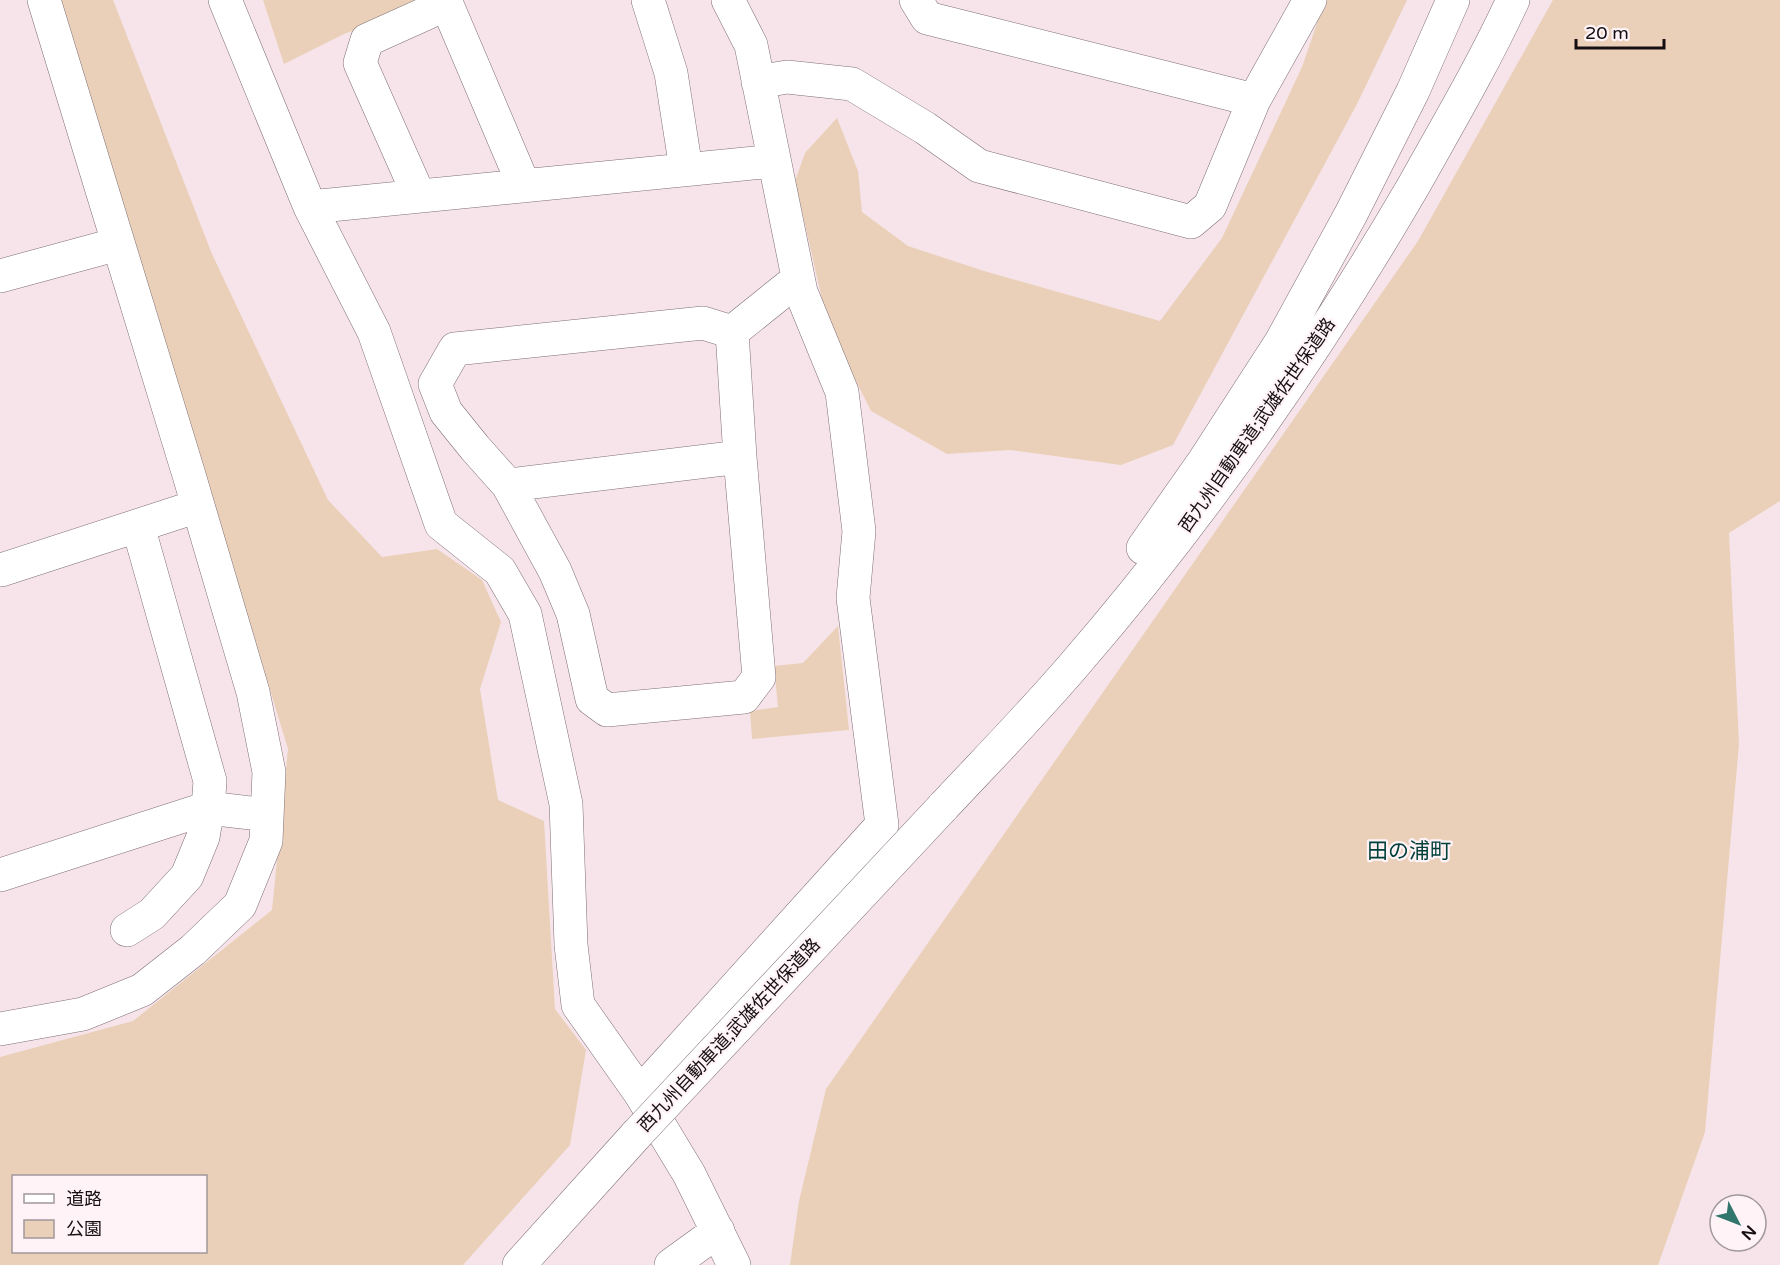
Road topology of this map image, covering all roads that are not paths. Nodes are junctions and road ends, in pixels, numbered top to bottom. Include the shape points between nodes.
1 (44, 0) edge
2 (225, 0) edge
3 (648, 0) edge
4 (728, 0) edge
5 (916, 0) edge
6 (1310, 0) edge
7 (1453, 0) edge
8 (1469, 0) edge
9 (1513, 0) edge
10 (446, 2) edge
11 (758, 82) junction
12 (1254, 100) junction
13 (774, 161) junction
14 (686, 169) junction
15 (524, 186) junction
16 (419, 196) junction
17 (310, 207) junction
18 (118, 244) junction
19 (0, 276) edge
20 (798, 279) junction
21 (732, 332) junction
22 (740, 458) junction
23 (1204, 461) junction
24 (508, 485) junction
25 (198, 506) junction
26 (138, 526) junction
27 (1, 570) edge
28 (208, 808) junction
29 (942, 808) junction
30 (267, 815) junction
31 (0, 875) edge
32 (127, 930) dead end
33 (0, 1029) edge
34 (640, 1093) junction
35 (718, 1231) junction
36 (519, 1265) edge
37 (671, 1265) edge
38 (734, 1265) edge

1 - 18 main road
2 - 17 main road
3 - 14 main road via 671,73
4 - 11 main road via 751,45
5 - 12 main road via 927,18
6 - 12 main road
7 - 23 main road, 西九州自動車道;武雄佐世保道路 via 1413,91 1351,214 1281,342
8 - 23 main road via 1368,208 1271,369
9 - 29 main road, 西九州自動車道;武雄佐世保道路 via 1447,127 1380,242 1307,359 1235,463 1074,665
10 - 15 main road
10 - 16 main road via 367,40 360,63
11 - 12 main road via 787,77 852,84 980,166 1191,222 1210,206
11 - 13 main road
13 - 14 main road
13 - 20 main road
14 - 15 main road
15 - 16 main road
16 - 17 main road
17 - 34 main road via 374,332 441,524 500,571 525,614 566,804 571,945 578,1005
18 - 19 main road
18 - 25 main road
20 - 21 main road
20 - 34 main road via 842,392 859,531 853,598 882,825
21 - 22 main road
21 - 24 main road via 703,323 455,349 435,384 446,412
22 - 24 main road
22 - 24 main road via 759,677 744,697 607,710 592,699 573,614 555,571
23 - 29 main road, 西九州自動車道;武雄佐世保道路 via 1054,669
25 - 26 main road
25 - 30 main road via 253,692 269,772
26 - 27 main road
26 - 28 main road via 210,781
28 - 30 main road
28 - 31 main road
28 - 32 main road via 203,837 187,876 152,914
29 - 36 main road, 西九州自動車道;武雄佐世保道路, bridge
30 - 33 main road via 266,841 240,905 193,950 142,990 83,1014
34 - 35 main road
35 - 37 main road
35 - 38 main road

